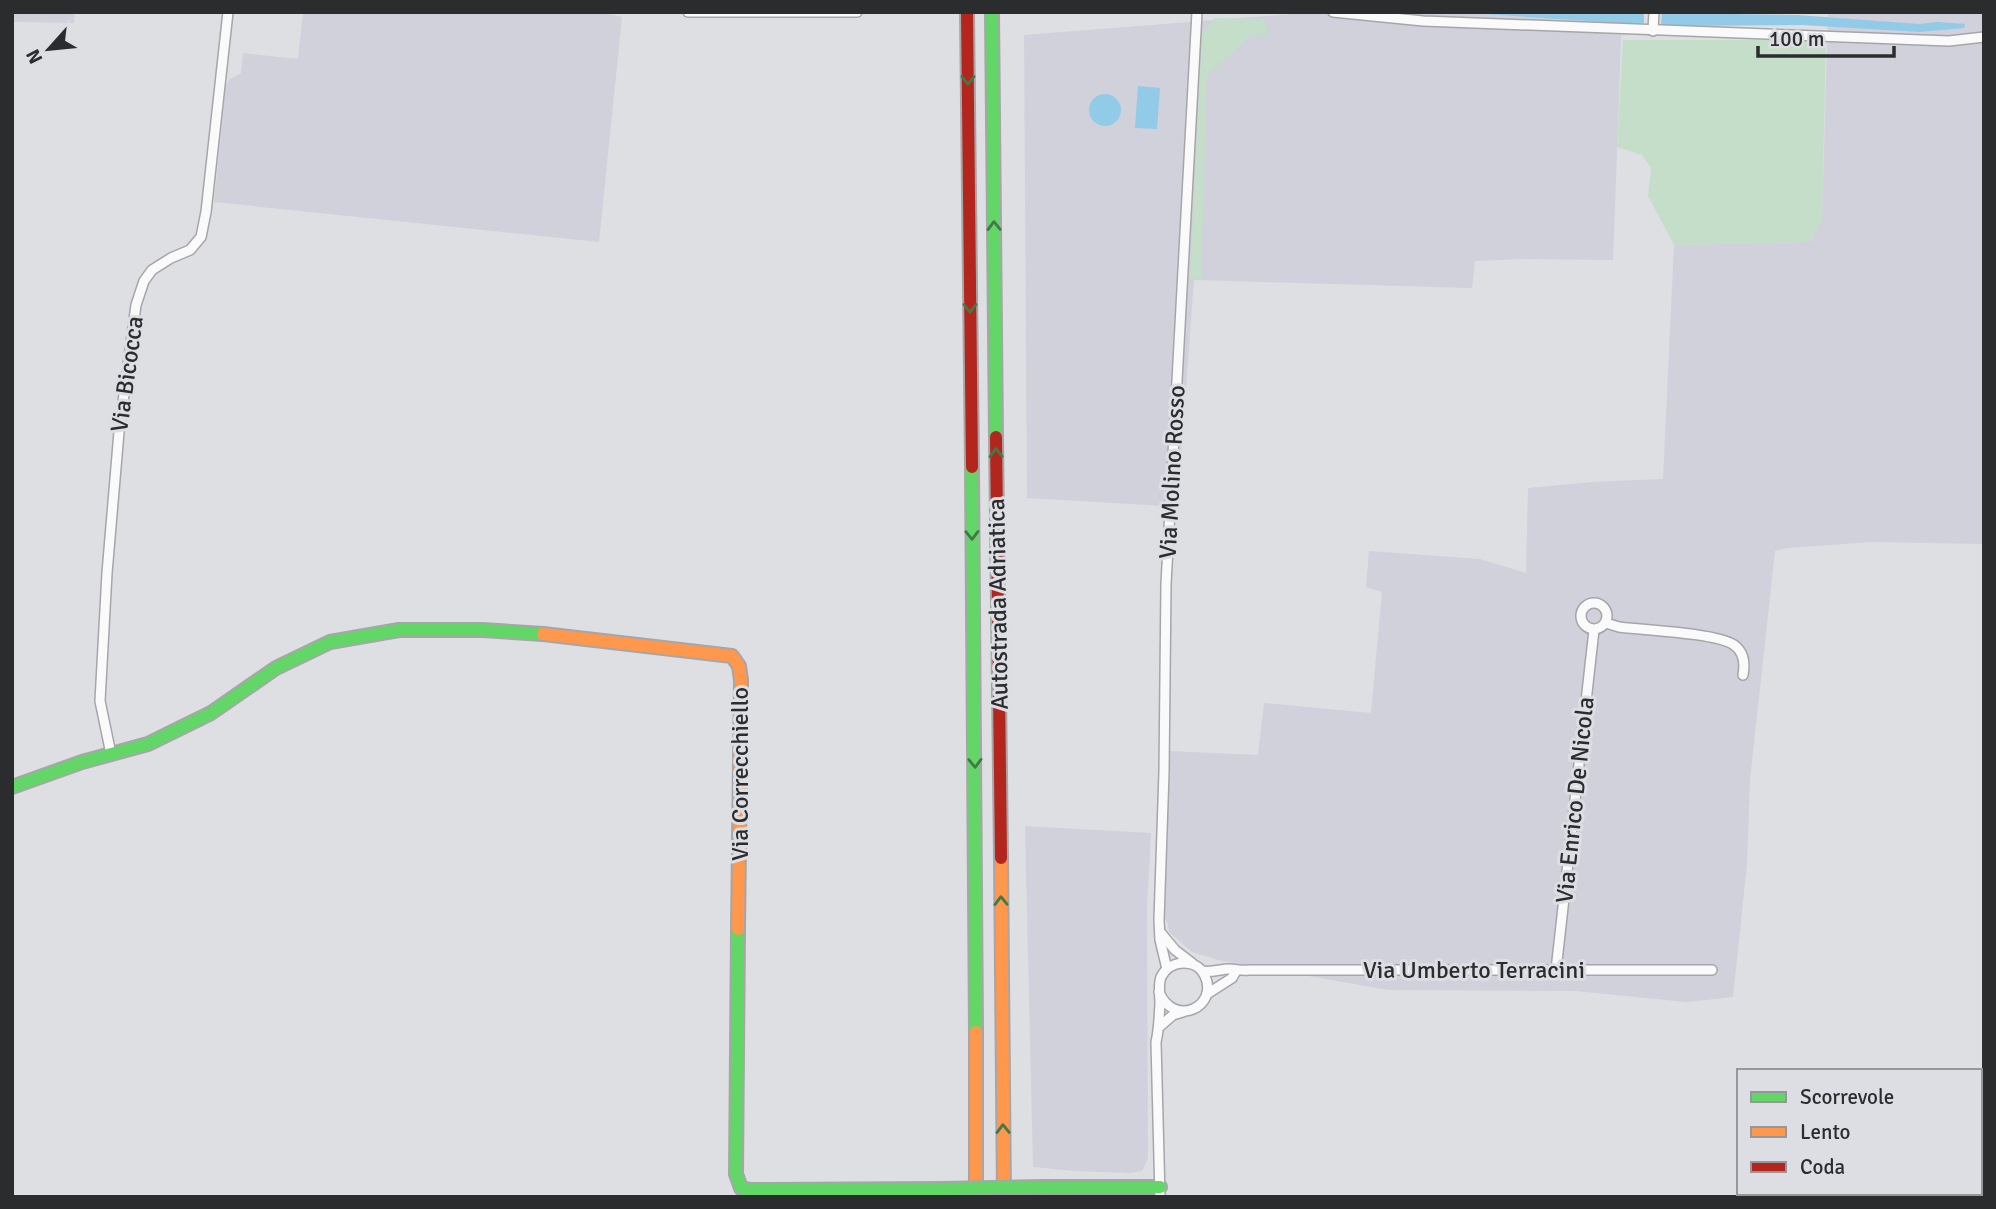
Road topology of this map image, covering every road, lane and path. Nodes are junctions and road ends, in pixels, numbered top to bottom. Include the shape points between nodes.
1 (228, 12) edge
2 (234, 12) edge
3 (688, 12) edge
4 (857, 12) edge
5 (967, 12) edge
6 (992, 12) edge
7 (1197, 12) edge
8 (1333, 12) edge
9 (1654, 12) edge
10 (1355, 13) edge
11 (227, 25) junction
12 (1653, 31) junction
13 (1984, 37) edge
14 (1606, 623) junction
15 (1594, 630) junction
16 (1743, 675) dead end
17 (111, 754) junction
18 (12, 788) edge
19 (1160, 931) junction
20 (1167, 969) junction
21 (1199, 969) junction
22 (1556, 970) junction
23 (1712, 970) dead end
24 (1237, 971) junction
25 (1160, 992) junction
26 (1207, 994) junction
27 (1183, 1012) junction
28 (1159, 1027) junction
29 (1160, 1192) edge
30 (976, 1197) edge
31 (1004, 1197) edge

1 - 11 street, Via Bicocca
2 - 11 street, Via Bicocca
3 - 4 street
5 -> 30 main road, Autostrada Adriatica
31 -> 6 main road, Autostrada Adriatica
7 - 19 street, Via Molino Rosso via 1166,583
8 - 10 street
9 - 12 street
10 - 12 street via 1423,21
11 - 17 street, Via Bicocca via 201,237 190,250 152,270 136,305 107,573 100,701
12 - 13 street via 1949,41
14 - 15 street
14 - 15 street, Via Enrico De Nicola via 1605,608 1587,605 1581,620
14 - 16 street via 1717,638 1740,651
15 - 22 street, Via Enrico De Nicola
17 - 18 main road, Via Correcchiello
17 - 29 main road, Via Correcchiello, bridge via 148,744 211,713 276,668 330,642 399,630 556,635 732,656 741,680 736,1174 741,1188
19 - 20 street, Via Molino Rosso
19 - 21 street
20 - 21 street via 1181,962
20 - 25 street
21 - 24 street, Via Umberto Terracini
21 - 26 street via 1206,978
22 - 23 street, Via Umberto Terracini
22 - 24 street, Via Umberto Terracini
24 - 26 street
25 - 27 street via 1168,1006
25 - 28 street
26 - 27 street via 1199,1006
27 - 28 street
28 - 29 street

